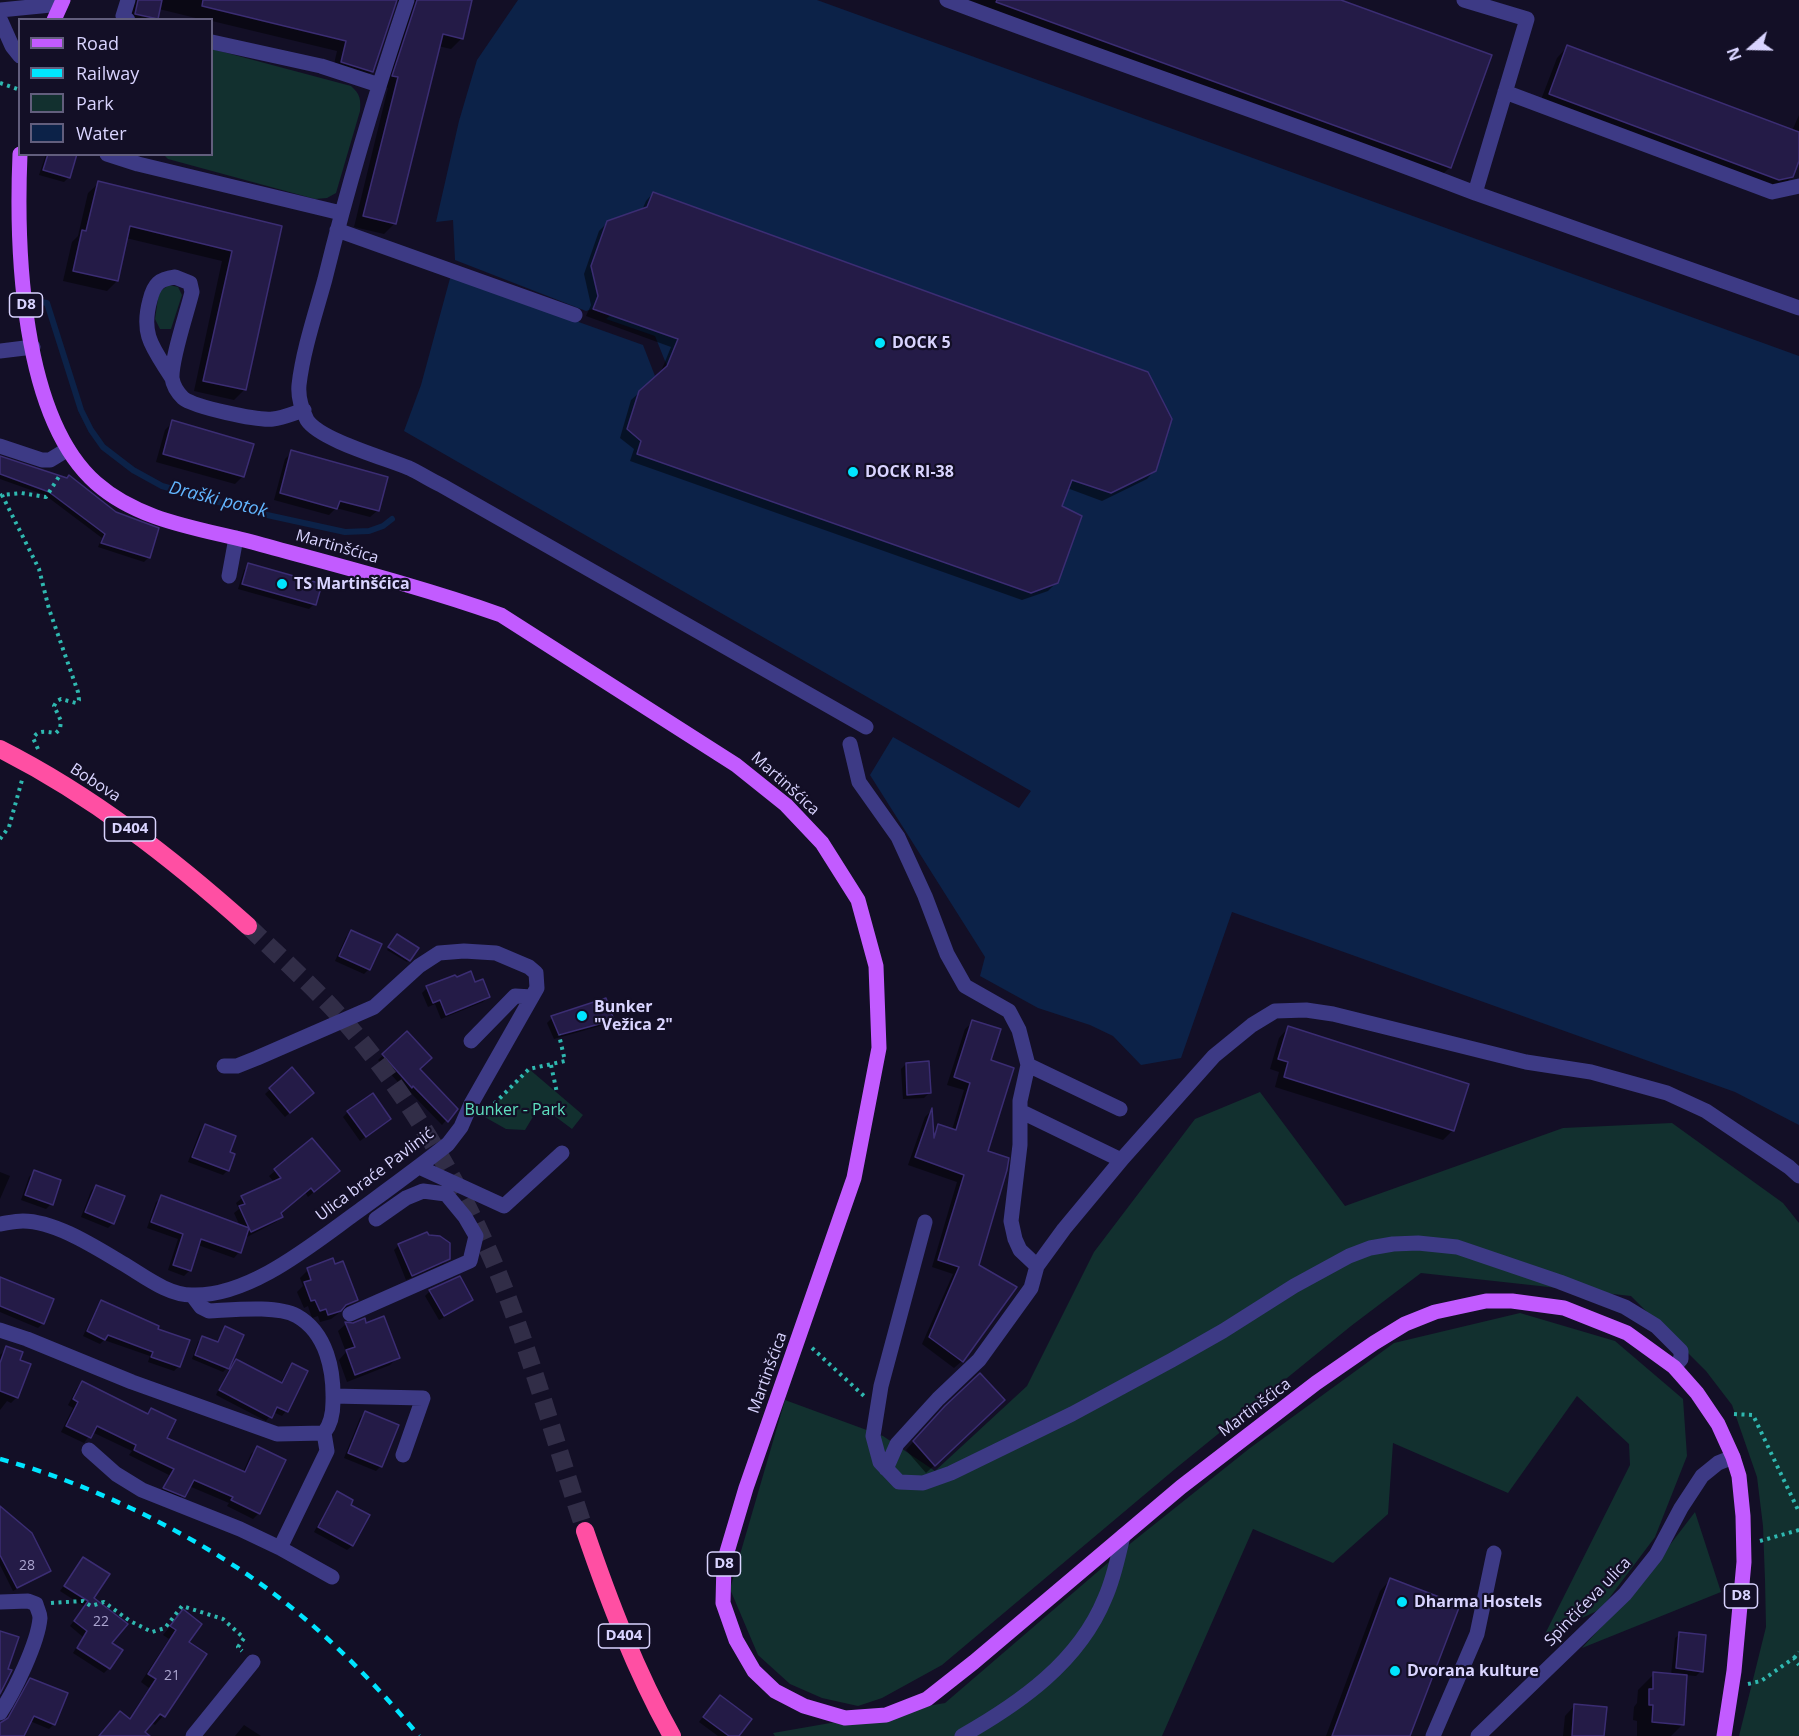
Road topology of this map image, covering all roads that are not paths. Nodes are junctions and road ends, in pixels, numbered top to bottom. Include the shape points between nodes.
1 (128, 0) edge
2 (407, 0) edge
3 (947, 0) edge
4 (1464, 0) edge
5 (62, 2) edge
6 (0, 10) edge
7 (55, 18) edge
8 (124, 18) edge
9 (0, 19) edge
10 (213, 42) edge
11 (18, 54) edge
12 (379, 85) junction
13 (1505, 92) junction
14 (20, 156) edge
15 (120, 156) edge
16 (140, 159) edge
17 (1799, 186) edge
18 (1475, 193) junction
19 (341, 213) junction
20 (337, 230) junction
21 (1799, 308) edge
22 (575, 315) dead end
23 (33, 346) junction
24 (0, 351) edge
25 (172, 378) junction
26 (304, 410) junction
27 (0, 446) edge
28 (68, 449) junction
29 (236, 538) junction
30 (230, 576) dead end
31 (866, 727) dead end
32 (850, 744) dead end
33 (0, 749) edge
34 (248, 926) tunnel mouth
35 (532, 997) junction
36 (471, 1041) dead end
37 (1028, 1065) junction
38 (224, 1066) dead end
39 (1120, 1109) dead end
40 (1020, 1111) junction
41 (562, 1153) dead end
42 (1121, 1160) junction
43 (419, 1167) junction
44 (1799, 1176) edge
45 (404, 1178) junction
46 (423, 1191) junction
47 (376, 1219) dead end
48 (925, 1222) dead end
49 (0, 1224) edge
50 (1037, 1266) junction
51 (192, 1295) junction
52 (350, 1314) dead end
53 (0, 1330) edge
54 (1674, 1367) junction
55 (333, 1396) junction
56 (324, 1433) junction
57 (89, 1450) dead end
58 (403, 1455) dead end
59 (1733, 1457) junction
60 (886, 1469) junction
61 (585, 1531) tunnel mouth
62 (1123, 1536) junction
63 (280, 1548) junction
64 (1494, 1553) dead end
65 (332, 1577) dead end
66 (0, 1602) edge
67 (253, 1662) dead end
68 (0, 1713) edge
69 (193, 1736) edge
70 (672, 1736) edge
71 (962, 1736) edge
72 (1433, 1736) edge
73 (1478, 1736) edge
74 (1724, 1736) edge

1 - 8 street
2 - 12 street
3 - 18 street
4 - 13 street via 1527,19
5 - 6 street
5 - 7 main road
9 - 11 street
10 - 12 street via 321,66
12 - 19 street
13 - 17 street via 1772,192
13 - 18 street
14 - 23 main road, D8 via 19,223
15 - 16 street
16 - 19 street
18 - 21 street
19 - 20 street
20 - 22 street
20 - 26 street via 299,385
23 - 24 street
23 - 28 main road, D8 via 46,402
25 - 25 street via 192,292 190,283 175,277 158,282 153,289 146,328 155,352
25 - 26 street via 185,399 228,412 273,419
26 - 31 street via 313,427 327,435 441,485
27 - 28 street via 42,460 50,460
28 - 29 main road, Martinšćica / D8 via 96,482 131,507 164,520
29 - 30 street
29 - 62 main road, Martinšćica / D8 via 501,615 736,765 786,805 822,843 858,900 876,966 879,1048 854,1178 746,1488 724,1563 723,1603 736,1640 754,1671 775,1690 804,1706 845,1718 886,1715 927,1699
32 - 37 street via 859,782 898,837 947,954 965,986 1009,1011
33 - 34 highway, Bobova / D404, bridge via 132,831
35 - 36 street via 515,996
35 - 38 street, Ulica braće Pavlinić via 537,987 536,973 520,962 496,953 440,953 419,966 374,1007 237,1066
35 - 43 street, Ulica braće Pavlinić via 461,1127 448,1144
37 - 39 street
37 - 40 street
40 - 42 street
40 - 50 street via 1011,1221 1020,1251
41 - 43 street via 504,1206
42 - 44 street via 1214,1056 1251,1025 1275,1011 1306,1010 1526,1062 1591,1072 1667,1093 1706,1111
42 - 50 street
43 - 45 street, Ulica braće Pavlinić
45 - 46 street
45 - 51 street, Ulica braće Pavlinić via 298,1255 254,1280 214,1293
46 - 47 street
46 - 52 street via 446,1194 465,1217 476,1236 470,1261
48 - 60 street via 880,1386 873,1436 880,1462
49 - 51 street, Ulica braće Pavlinić via 21,1220 45,1225 91,1245 159,1285
50 - 60 street via 1031,1288 979,1360 897,1444
51 - 55 street, Ulica braće Pavlinić via 209,1311 271,1310 298,1316 314,1330 330,1361
53 - 56 street via 277,1434
54 - 59 main road, Martinšćica / D8 via 1718,1424
54 - 60 street via 1681,1359 1681,1351 1656,1326 1625,1307 1457,1247 1393,1244 1349,1256 1172,1360 951,1473 922,1484 899,1482
54 - 62 main road, Martinšćica / D8 via 1627,1333 1564,1308 1486,1301 1435,1312 1374,1343 1317,1383
55 - 56 street, Ulica braće Pavlinić via 331,1420
55 - 58 street via 423,1398
56 - 63 street, Ulica braće Pavlinić via 327,1451
57 - 63 street via 142,1490
59 - 73 street, Spinčićeva ulica via 1702,1476 1656,1555 1625,1594
59 - 74 main road, D8 via 1742,1494 1744,1563
61 - 70 highway, D404 via 618,1622
62 - 71 street via 1105,1599 1074,1649 1053,1674 1002,1713
63 - 65 street
64 - 72 street via 1477,1634
66 - 68 street via 28,1601 36,1604 40,1615 35,1639
67 - 69 street

